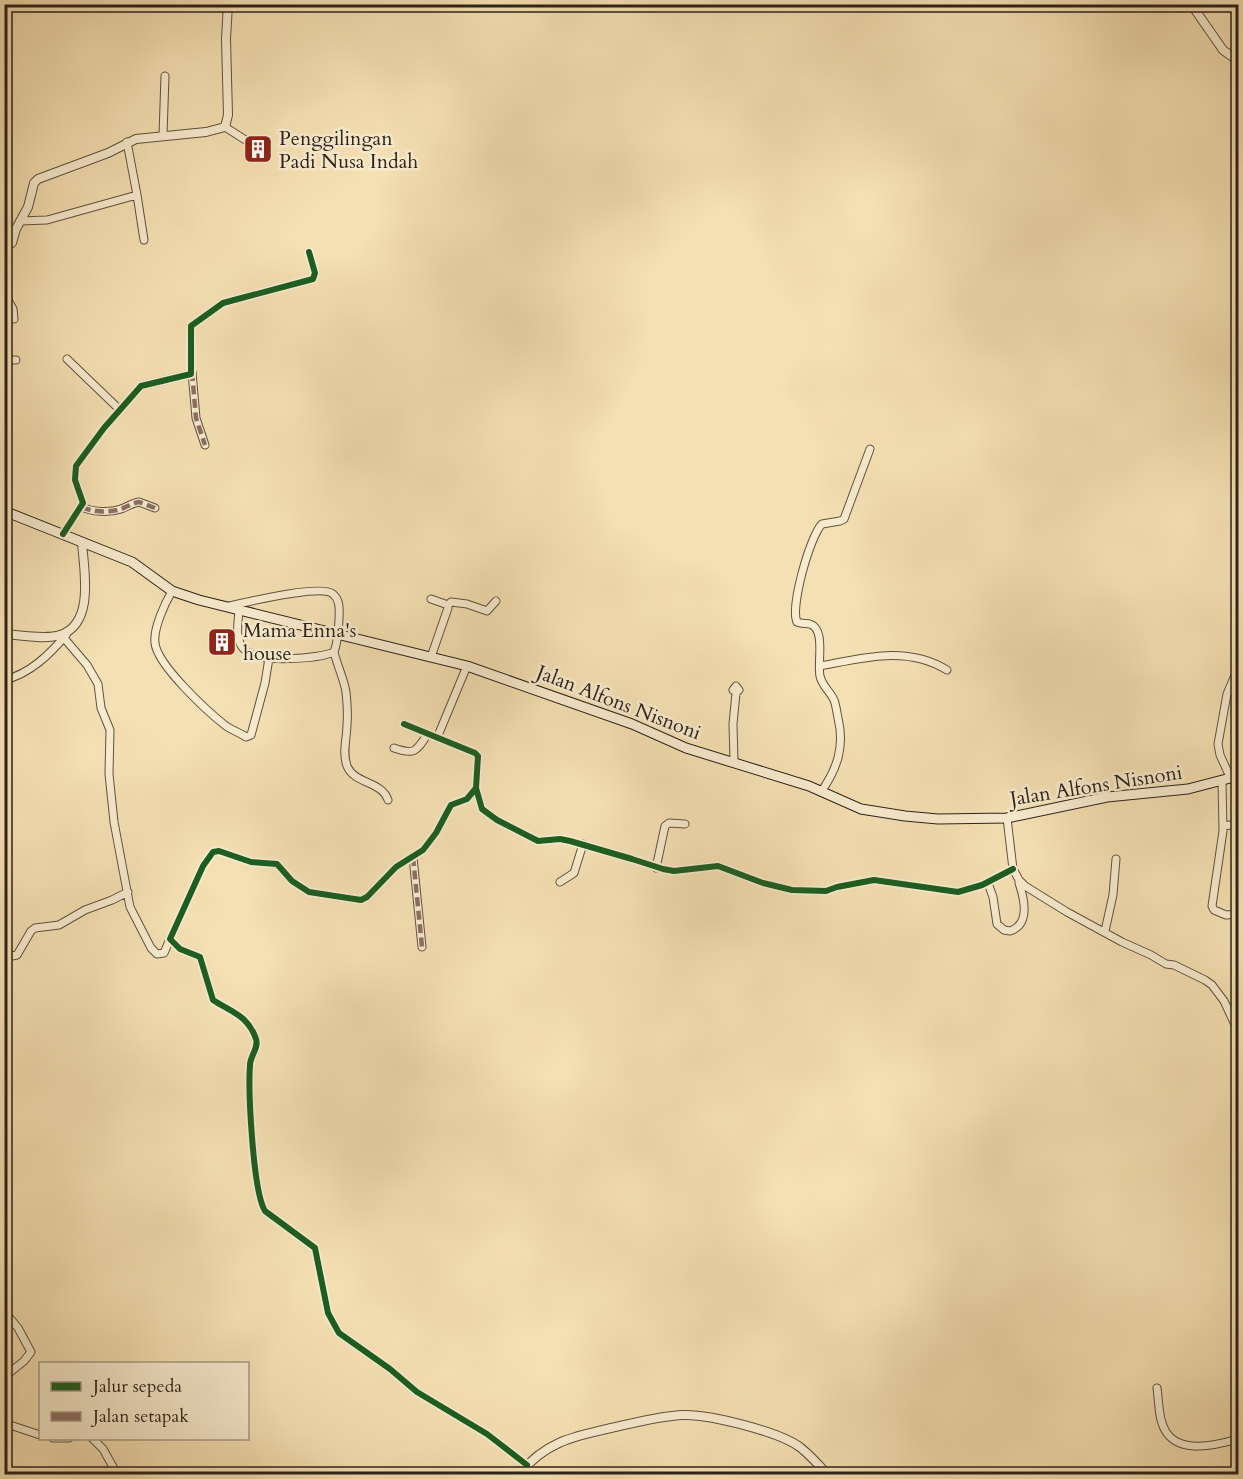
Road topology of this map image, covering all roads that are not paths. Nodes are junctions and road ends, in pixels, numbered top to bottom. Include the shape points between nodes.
1 (228, 4) edge
2 (1191, 4) edge
3 (1239, 61) edge
4 (165, 76) dead end
5 (225, 127) junction
6 (162, 135) junction
7 (127, 142) junction
8 (256, 143) dead end
9 (137, 195) junction
10 (20, 221) junction
11 (144, 240) dead end
12 (4, 246) edge
13 (309, 252) dead end
14 (4, 293) edge
15 (14, 319) dead end
16 (67, 359) dead end
17 (4, 360) edge
18 (16, 360) dead end
19 (192, 372) junction
20 (120, 410) junction
21 (205, 445) dead end
22 (870, 449) dead end
23 (82, 507) junction
24 (155, 508) dead end
25 (4, 511) edge
26 (63, 534) junction
27 (82, 543) junction
28 (172, 591) junction
29 (431, 599) dead end
30 (495, 601) dead end
31 (447, 605) junction
32 (224, 607) junction
33 (239, 610) junction
34 (4, 634) edge
35 (67, 634) junction
36 (338, 635) junction
37 (334, 652) junction
38 (1239, 656) edge
39 (431, 657) junction
40 (269, 658) junction
41 (467, 666) junction
42 (820, 666) junction
43 (947, 670) dead end
44 (4, 680) edge
45 (736, 693) dead end
46 (404, 724) dead end
47 (427, 735) junction
48 (437, 738) junction
49 (394, 748) dead end
50 (734, 762) junction
51 (1231, 779) edge
52 (476, 788) junction
53 (821, 792) junction
54 (388, 800) dead end
55 (1007, 818) junction
56 (685, 824) dead end
57 (1239, 824) edge
58 (1223, 826) junction
59 (583, 844) junction
60 (413, 857) junction
61 (1116, 859) dead end
62 (656, 868) junction
63 (1013, 869) junction
64 (1019, 880) junction
65 (560, 882) dead end
66 (988, 883) junction
67 (128, 892) junction
68 (1239, 914) edge
69 (1105, 931) junction
70 (170, 939) junction
71 (422, 948) dead end
72 (4, 953) edge
73 (1239, 1031) edge
74 (4, 1311) edge
75 (4, 1377) edge
76 (1157, 1388) dead end
77 (4, 1423) edge
78 (39, 1435) edge
79 (1239, 1439) edge
80 (94, 1440) edge
81 (527, 1465) junction
82 (117, 1474) edge
83 (519, 1474) edge
84 (827, 1474) edge

1 - 5 street
2 - 3 street via 1223,50
4 - 6 street
5 - 6 street
5 - 8 street
6 - 7 street
7 - 9 street
7 - 10 street via 36,180
9 - 10 street via 47,220
9 - 11 street
10 - 12 street via 12,243
13 - 19 street via 314,279 223,303 191,326
14 - 15 street
16 - 20 street
17 - 18 street
19 - 20 street via 141,386
19 - 21 street via 196,418
20 - 23 street via 77,463 75,480
22 - 42 street via 844,519 822,524 814,536 796,600 797,622 815,627 820,637
23 - 24 street via 89,511 111,511 139,502
23 - 26 street
25 - 26 main road, Jalan Alfons Nisnoni
26 - 27 main road, Jalan Alfons Nisnoni
27 - 28 main road, Jalan Alfons Nisnoni via 132,562
27 - 35 street via 86,596
28 - 32 main road, Jalan Alfons Nisnoni
28 - 40 street via 155,632 156,648 166,668 199,702 246,737 251,735
29 - 31 street
30 - 31 street via 487,611 467,604
31 - 39 street
32 - 33 main road, Jalan Alfons Nisnoni
32 - 36 street via 281,595 328,591 338,602
33 - 36 main road, Jalan Alfons Nisnoni
33 - 40 street via 242,647 258,657
34 - 35 street
35 - 44 street via 48,656 22,674
35 - 67 street via 98,684 101,708 110,730 114,822
36 - 37 street
36 - 39 main road, Jalan Alfons Nisnoni
37 - 40 street via 320,657
37 - 54 street via 346,692 344,744 348,768 385,793
38 - 51 street via 1218,744
39 - 41 main road, Jalan Alfons Nisnoni
41 - 48 street
41 - 50 main road, Jalan Alfons Nisnoni via 632,724 686,748
42 - 43 street via 892,654 917,657
42 - 53 street via 823,684 834,700 841,738 840,756
45 - 50 street
46 - 47 street
47 - 48 street
47 - 49 street via 413,752
48 - 52 street via 478,756
50 - 53 main road, Jalan Alfons Nisnoni
51 - 55 main road, Jalan Alfons Nisnoni via 1188,789 1096,799
51 - 58 street
52 - 59 street via 482,809 497,820 538,841 560,839
52 - 60 street via 467,799 451,805 436,833
53 - 55 main road, Jalan Alfons Nisnoni via 861,809 905,816
55 - 63 street
56 - 62 street via 665,826
57 - 58 street
58 - 68 street via 1212,906 1226,915
59 - 62 street
59 - 65 street via 574,873
60 - 70 street via 396,867 362,900 309,892 277,864 251,862 215,851 203,866
60 - 71 street
61 - 69 street
62 - 66 street via 674,871 718,866 764,883 801,891 826,891 874,880 957,892
63 - 64 street
63 - 66 street
64 - 66 street via 1024,914 1019,926 1010,931 997,924
64 - 69 street via 1067,912
67 - 70 street via 133,914 154,952 164,953
67 - 72 street via 59,925 35,928 17,955
69 - 73 street via 1212,985
70 - 81 street via 180,949 200,957 213,1000 240,1015 254,1035 257,1044 250,1063 250,1094 255,1174 263,1207 315,1248 334,1328 417,1392 487,1434
74 - 75 street via 31,1352
76 - 79 street via 1162,1423 1177,1440 1204,1447
77 - 78 street
80 - 82 street
81 - 83 street
81 - 84 street via 548,1448 581,1435 693,1415 785,1439 801,1448

